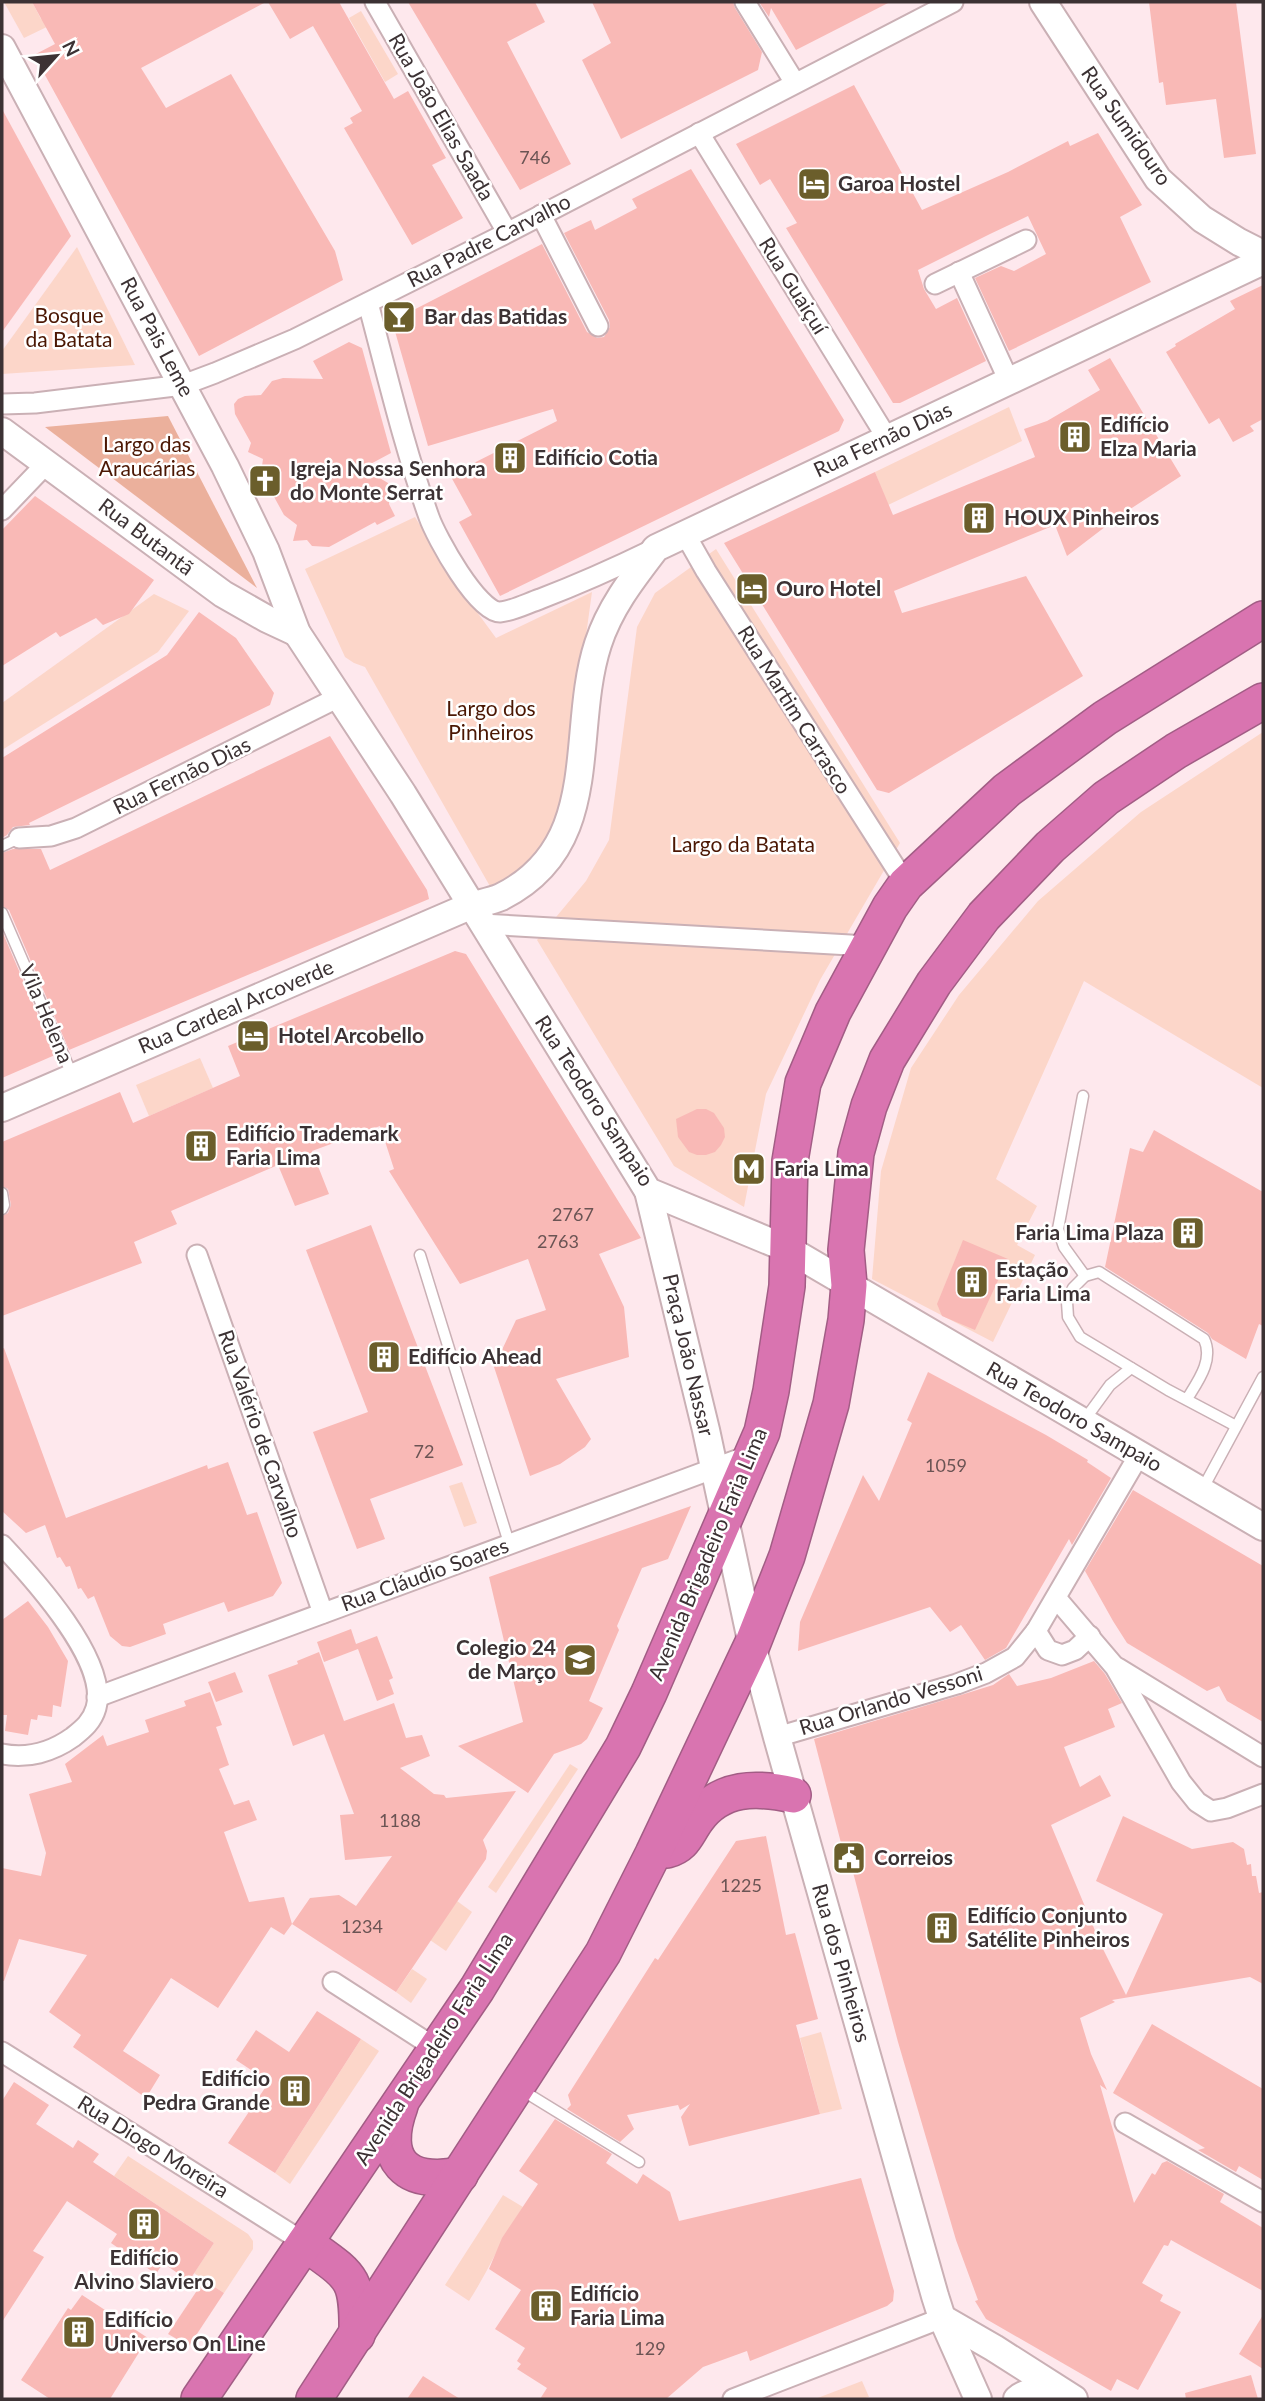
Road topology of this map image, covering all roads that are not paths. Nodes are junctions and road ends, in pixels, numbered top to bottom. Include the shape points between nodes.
1 (375, 2) edge
2 (745, 2) edge
3 (953, 2) edge
4 (1043, 2) edge
5 (2, 48) edge
6 (795, 83) junction
7 (699, 133) junction
8 (541, 215) junction
9 (507, 232) junction
10 (1026, 240) dead end
11 (1263, 254) edge
12 (1263, 261) edge
13 (959, 272) junction
14 (935, 284) dead end
15 (368, 303) junction
16 (598, 326) dead end
17 (1009, 381) junction
18 (183, 385) junction
19 (2, 404) edge
20 (2, 430) edge
21 (887, 438) junction
22 (47, 463) junction
23 (2, 510) edge
24 (685, 534) junction
25 (656, 548) junction
26 (1263, 619) edge
27 (297, 633) junction
28 (339, 697) junction
29 (1263, 701) edge
30 (10, 842) edge
31 (906, 884) junction
32 (2, 913) edge
33 (476, 915) junction
34 (867, 946) junction
35 (73, 1077) junction
36 (1083, 1096) dead end
37 (2, 1108) edge
38 (648, 1191) junction
39 (2, 1193) edge
40 (2, 1209) edge
41 (788, 1249) junction
42 (197, 1255) dead end
43 (420, 1255) dead end
44 (1085, 1276) junction
45 (849, 1285) junction
46 (1132, 1368) junction
47 (1263, 1377) edge
48 (1187, 1399) junction
49 (1083, 1422) junction
50 (1236, 1426) junction
51 (753, 1453) junction
52 (1139, 1455) junction
53 (714, 1467) junction
54 (1201, 1491) junction
55 (725, 1519) junction
56 (1261, 1522) edge
57 (509, 1543) junction
58 (2, 1545) edge
59 (1056, 1599) junction
60 (323, 1613) junction
61 (1036, 1631) junction
62 (1090, 1636) junction
63 (752, 1645) junction
64 (1115, 1667) junction
65 (97, 1697) junction
66 (777, 1737) junction
67 (2, 1754) edge
68 (1263, 1757) edge
69 (1263, 1794) edge
70 (793, 1795) junction
71 (653, 1854) junction
72 (333, 1983) dead end
73 (437, 2049) junction
74 (2, 2052) edge
75 (517, 2087) junction
76 (402, 2100) junction
77 (1125, 2123) dead end
78 (639, 2162) dead end
79 (460, 2175) junction
80 (1263, 2202) edge
81 (305, 2244) junction
82 (942, 2318) junction
83 (357, 2336) junction
84 (1067, 2395) edge
85 (199, 2399) edge
86 (314, 2399) edge
87 (733, 2399) edge
88 (978, 2399) edge
89 (1017, 2399) edge

1 - 9 street, Rua João Elias Saada
2 - 6 street
3 - 6 street, Rua Padre Carvalho
4 - 11 main road, Rua Sumidouro via 1158,179 1202,219
5 - 18 main road, Rua Pais Leme
6 - 7 street, Rua Padre Carvalho
7 - 8 street, Rua Padre Carvalho
7 - 21 street, Rua Guaiçuí
8 - 9 street, Rua Padre Carvalho
8 - 16 street
9 - 15 street, Rua Padre Carvalho
10 - 13 street
12 - 17 main road, Rua Fernão Dias
13 - 14 street
13 - 17 street
15 - 18 street, Rua Padre Carvalho
15 - 25 street, Rua Fernão Dias via 430,520 478,600 500,612 594,579
17 - 21 main road, Rua Fernão Dias
18 - 19 street, Rua Padre Carvalho
18 - 27 main road, Rua Pais Leme via 263,543
20 - 22 main road, Rua Butantã
21 - 24 main road, Rua Fernão Dias
22 - 23 street
22 - 27 main road, Rua Butantã via 223,594
24 - 25 main road, Rua Fernão Dias
24 - 31 street, Rua Martim Carrasco
25 - 33 main road via 610,613 598,643 589,679 579,788 564,831 549,860
26 - 31 highway, Avenida Brigadeiro Faria Lima via 1072,741 1007,790
27 - 28 main road, Rua Teodoro Sampaio
28 - 30 street, Rua Fernão Dias via 76,828
28 - 33 main road, Rua Teodoro Sampaio
29 - 45 highway via 1106,798 994,903 934,983 887,1060 869,1106 856,1153 846,1250
31 - 34 highway, Avenida Brigadeiro Faria Lima
32 - 35 lane, Vila Helena
33 - 34 street, Rua Cardeal Arcoverde
33 - 35 main road, Rua Cardeal Arcoverde
33 - 38 main road, Rua Teodoro Sampaio
34 - 41 highway, Avenida Brigadeiro Faria Lima via 803,1083 790,1161
35 - 37 main road, Rua Cardeal Arcoverde
36 - 44 lane via 1058,1229 1064,1247
38 - 41 main road, Rua Teodoro Sampaio
38 - 53 main road, Praça João Nassar
39 - 40 lane
41 - 45 main road, Rua Teodoro Sampaio
41 - 51 highway, Avenida Brigadeiro Faria Lima via 771,1391
42 - 60 street, Rua Valério de Carvalho
43 - 57 lane
44 - 46 lane via 1067,1301 1068,1317 1080,1337
44 - 48 lane via 1099,1272 1203,1339 1208,1360
45 - 49 main road, Rua Teodoro Sampaio
45 - 63 highway via 831,1404 787,1556
46 - 48 lane
46 - 49 lane via 1110,1385
47 - 50 lane
48 - 50 lane
49 - 52 main road, Rua Teodoro Sampaio
50 - 54 lane
51 - 53 street, Rua Cláudio Soares
51 - 55 highway, Avenida Brigadeiro Faria Lima
52 - 54 main road, Rua Teodoro Sampaio
52 - 59 street, Rua Orlando Vessoni
53 - 55 main road, Praça João Nassar
53 - 57 street, Rua Cláudio Soares
54 - 56 main road, Rua Teodoro Sampaio
55 - 63 main road, Rua dos Pinheiros
55 - 73 highway, Avenida Brigadeiro Faria Lima via 623,1747
57 - 60 street, Rua Cláudio Soares
58 - 65 street via 37,1583 84,1651
59 - 61 street, Rua Orlando Vessoni
59 - 62 street
60 - 65 street, Rua Cláudio Soares
61 - 62 street via 1048,1650 1062,1655
61 - 66 street, Rua Orlando Vessoni via 1015,1657 986,1673
62 - 64 street
63 - 66 main road, Rua dos Pinheiros
63 - 71 highway
64 - 68 street
64 - 69 street via 1196,1802 1210,1811
65 - 67 street via 91,1721 61,1746 29,1756
66 - 70 main road, Rua dos Pinheiros
70 - 71 highway via 761,1789 726,1796 698,1817 679,1846
70 - 82 main road, Rua dos Pinheiros
71 - 75 highway via 603,1953
72 - 73 street
73 - 76 highway, Avenida Brigadeiro Faria Lima
74 - 81 street, Rua Diogo Moreira
75 - 78 lane
75 - 79 highway
76 - 79 highway via 392,2133 401,2163 420,2178
76 - 81 highway, Avenida Brigadeiro Faria Lima
77 - 80 street
79 - 83 highway
81 - 83 highway via 342,2270 353,2284 358,2300
81 - 85 highway, Avenida Brigadeiro Faria Lima
82 - 84 main road
82 - 87 street
82 - 88 main road, Rua dos Pinheiros
83 - 86 highway
84 - 89 main road via 1035,2391

